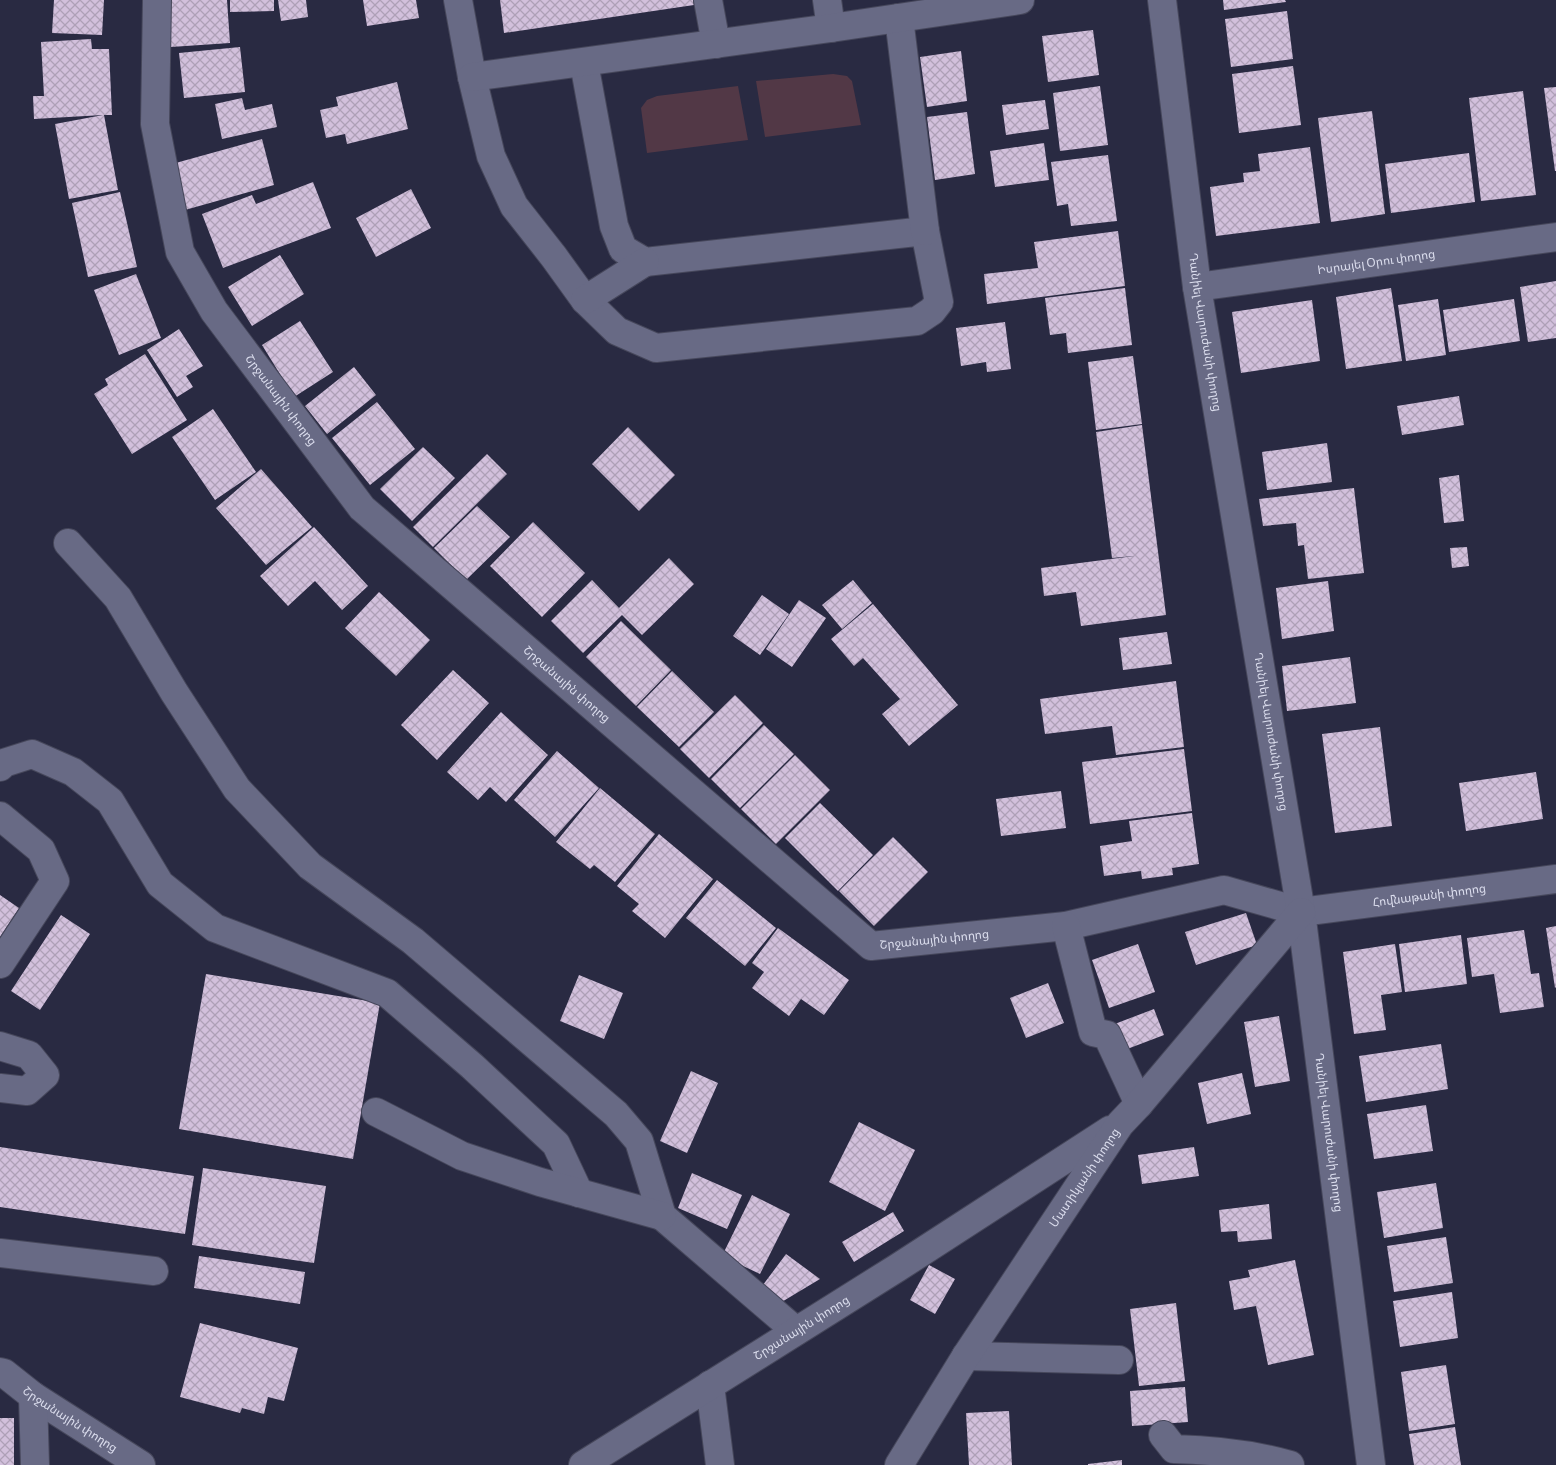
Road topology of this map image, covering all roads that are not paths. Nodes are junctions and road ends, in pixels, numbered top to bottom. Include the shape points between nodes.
1 (156, 0) edge
2 (458, 0) edge
3 (708, 0) edge
4 (827, 0) edge
5 (1020, 0) edge
6 (1162, 0) edge
7 (899, 18) junction
8 (831, 28) junction
9 (716, 44) junction
10 (584, 62) junction
11 (472, 78) junction
12 (925, 231) junction
13 (1556, 237) edge
14 (645, 262) junction
15 (1197, 288) junction
16 (585, 300) junction
17 (68, 543) dead end
18 (0, 767) edge
19 (0, 816) edge
20 (1556, 879) edge
21 (1300, 912) junction
22 (1066, 926) junction
23 (0, 964) edge
24 (0, 1046) edge
25 (0, 1088) edge
26 (1139, 1104) junction
27 (376, 1112) dead end
28 (1120, 1124) junction
29 (579, 1193) junction
30 (662, 1216) junction
31 (0, 1254) edge
32 (154, 1271) dead end
33 (796, 1331) junction
34 (966, 1356) junction
35 (1119, 1360) dead end
36 (0, 1372) edge
37 (710, 1385) junction
38 (33, 1396) junction
39 (1163, 1435) dead end
40 (35, 1465) edge
41 (142, 1465) edge
42 (583, 1465) edge
43 (720, 1465) edge
44 (899, 1465) edge
45 (1290, 1465) edge
46 (1371, 1465) edge

1 - 22 street, Շրջանային փողոց via 155,124 180,252 214,311 362,508 871,946
2 - 11 street
3 - 9 street
4 - 8 street
5 - 7 street
6 - 15 street, Դանիել Վարուժանի փողոց
7 - 8 street
7 - 12 street
8 - 9 street
9 - 10 street
10 - 11 street
10 - 14 street via 614,226 623,249
11 - 16 street via 491,156 514,206
12 - 14 street
12 - 16 street via 939,302 918,321 656,348 617,331
13 - 15 street, Իսրայել Օրու փողոց
14 - 16 street
15 - 21 street, Դանիել Վարուժանի փողոց
17 - 30 street via 118,598 237,789 310,866 413,941 616,1114 639,1142
18 - 29 street via 4,762 32,754 73,772 110,801 160,884 215,928 387,993 556,1144
19 - 23 street via 40,850 55,881
20 - 21 street, Հովնաթանի փողոց
21 - 22 street, Շրջանային փողոց via 1224,890
21 - 26 street, Մատիկյանի փողոց
21 - 46 street, Դանիել Վարուժանի փողոց
22 - 26 street via 1093,1032 1107,1035
24 - 25 street via 29,1055 45,1075 27,1091
26 - 28 street, Մատիկյանի փողոց
27 - 29 street via 462,1156
28 - 33 street, Շրջանային փողոց
28 - 34 street, Մատիկյանի փողոց
29 - 30 street
30 - 33 street
31 - 32 street
33 - 37 street, Շրջանային փողոց
34 - 35 street
34 - 44 street, Մատիկյանի փողոց
36 - 38 street, Շրջանային փողոց
37 - 42 street, Շրջանային փողոց
37 - 43 street
38 - 40 street
38 - 41 street, Շրջանային փողոց
39 - 45 street via 1174,1450 1219,1451

